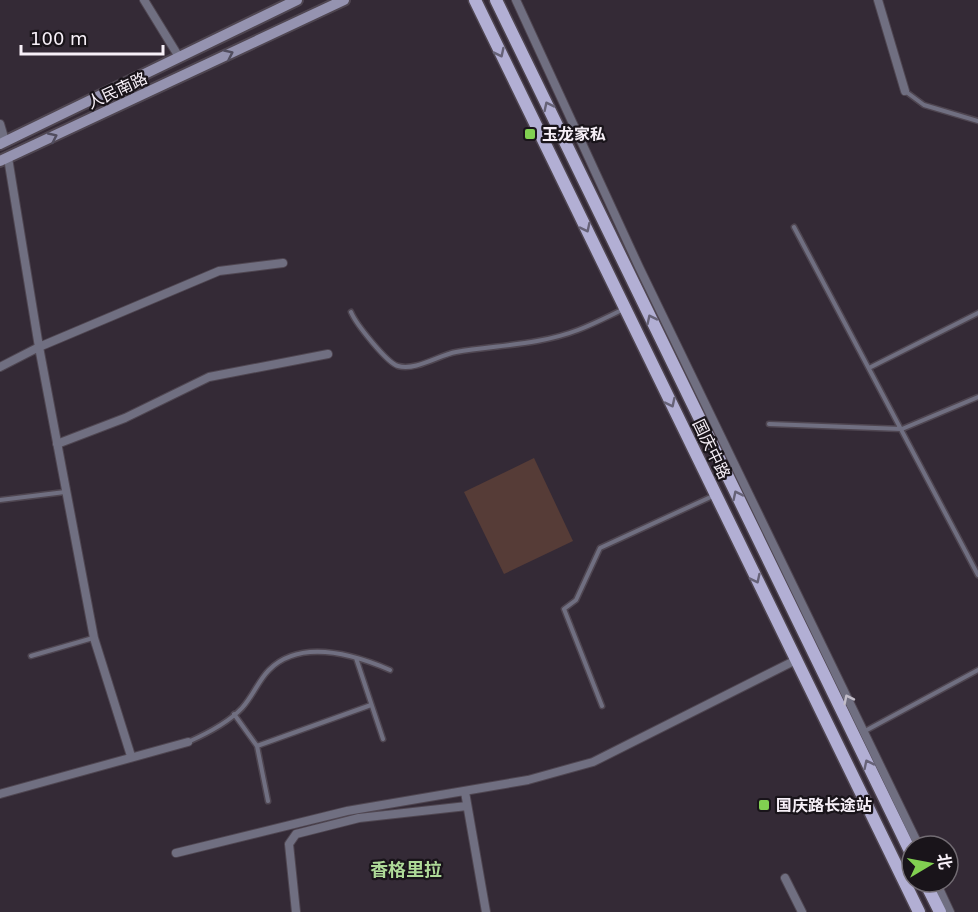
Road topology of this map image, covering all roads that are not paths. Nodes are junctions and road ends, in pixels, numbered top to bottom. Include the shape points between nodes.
1 (144, 0) edge
2 (297, 0) edge
3 (344, 0) edge
4 (475, 0) edge
5 (496, 0) edge
6 (516, 0) edge
7 (878, 0) edge
8 (178, 57) junction
9 (905, 91) joint
10 (978, 121) edge
11 (0, 124) edge
12 (3, 142) edge
13 (4, 160) edge
14 (794, 227) dead end
15 (283, 263) dead end
16 (625, 308) junction
17 (351, 312) dead end
18 (978, 313) edge
19 (39, 347) junction
20 (328, 354) dead end
21 (0, 367) edge
22 (869, 368) junction
23 (978, 397) edge
24 (769, 424) dead end
25 (902, 429) junction
26 (57, 444) junction
27 (66, 492) junction
28 (716, 494) junction
29 (0, 500) edge
30 (978, 575) edge
31 (94, 638) junction
32 (32, 656) dead end
33 (356, 657) junction
34 (796, 660) junction
35 (390, 670) dead end
36 (978, 670) edge
37 (371, 705) junction
38 (602, 706) dead end
39 (234, 714) junction
40 (864, 731) junction
41 (383, 739) dead end
42 (188, 742) joint
43 (257, 746) junction
44 (131, 756) junction
45 (465, 792) junction
46 (0, 794) edge
47 (268, 801) dead end
48 (467, 806) junction
49 (902, 834) edge
50 (913, 834) edge
51 (176, 853) dead end
52 (785, 878) dead end
53 (931, 894) edge
54 (942, 894) edge
55 (296, 912) edge
56 (486, 912) edge
57 (802, 912) edge
58 (919, 912) edge
59 (940, 912) edge
60 (950, 912) edge

1 - 8 street
2 - 8 main road
13 -> 3 main road, 人民南路
4 -> 16 main road, 国庆中路
49 -> 5 main road, 国庆中路
40 -> 6 street via 639,267
7 - 9 street
8 - 12 main road
9 - 10 lane via 924,105
11 - 12 street
13 - 19 street
14 - 22 lane
15 - 19 street via 219,271
16 - 17 lane via 578,331 514,345 454,352 408,367 397,366 382,353 357,325
16 -> 28 main road, 国庆中路
18 - 22 lane
19 - 21 street
19 - 26 street
20 - 26 street via 209,377 125,418
22 - 25 lane
23 - 25 lane
24 - 25 lane
25 - 30 lane
26 - 27 street
27 - 29 lane
27 - 31 street
28 -> 34 main road, 国庆中路
28 - 38 lane via 600,548 576,600 564,609
31 - 32 lane
31 - 44 street
33 - 35 lane
33 - 37 lane
33 - 39 lane via 321,652 288,659 271,669 242,709
34 - 45 street via 593,762
34 - 58 main road, 国庆中路
36 - 40 lane
37 - 41 lane
37 - 43 lane
39 - 42 lane
39 - 43 lane
40 - 50 street
42 - 44 street
43 - 47 lane
44 - 46 street
45 - 48 street
45 - 51 street via 347,811
48 - 55 street via 359,818 296,834 289,844
48 - 56 street
52 - 57 street
53 - 59 main road
54 - 60 street

